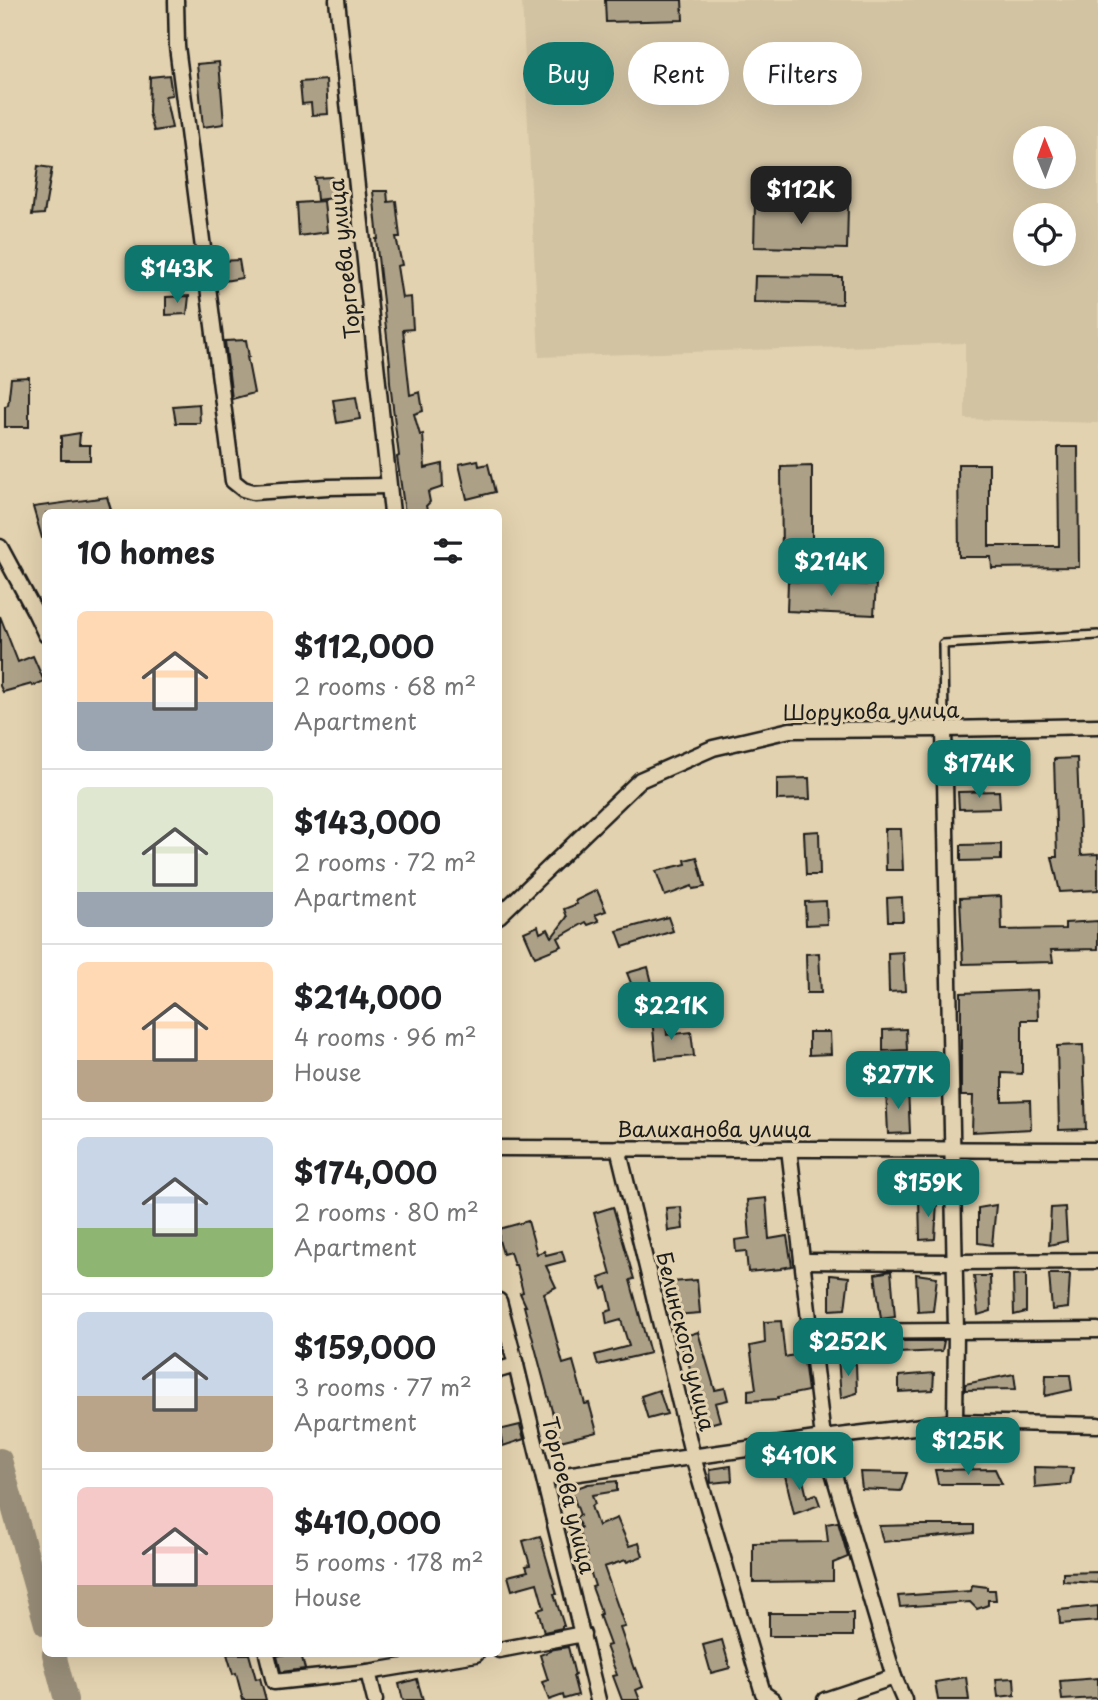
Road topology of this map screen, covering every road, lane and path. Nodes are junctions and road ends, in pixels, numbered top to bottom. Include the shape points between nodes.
1 (176, 0) edge
2 (337, 0) edge
3 (388, 486) junction
4 (391, 509) edge
5 (0, 547) edge
6 (42, 627) edge
7 (1098, 635) edge
8 (1098, 726) edge
9 (944, 729) junction
10 (502, 913) edge
11 (502, 1148) edge
12 (618, 1148) junction
13 (789, 1149) junction
14 (953, 1150) junction
15 (1098, 1150) edge
16 (802, 1261) junction
17 (1098, 1261) edge
18 (955, 1262) junction
19 (502, 1312) edge
20 (1098, 1330) edge
21 (956, 1331) junction
22 (811, 1332) junction
23 (516, 1365) junction
24 (502, 1369) edge
25 (955, 1422) junction
26 (1098, 1425) edge
27 (823, 1438) junction
28 (693, 1457) junction
29 (544, 1478) junction
30 (583, 1634) junction
31 (502, 1649) edge
32 (268, 1657) edge
33 (438, 1657) edge
34 (413, 1659) edge
35 (369, 1672) junction
36 (894, 1677) junction
37 (375, 1700) edge
38 (598, 1700) edge
39 (773, 1700) edge
40 (825, 1700) edge
41 (904, 1700) edge

1 - 3 street via 177,46 233,481 253,492
2 - 3 street, Торгоева улица
3 - 4 street, Торгоева улица
5 - 6 street
7 - 9 lane via 943,644
8 - 9 street, Шорукова улица
9 - 10 street, Шорукова улица via 790,730 713,748 640,780
9 - 14 street
11 - 12 street, Валиханова улица
12 - 13 street, Валиханова улица
12 - 28 street, Белинского улица
13 - 14 street, Валиханова улица
13 - 16 street
14 - 15 street, Валиханова улица
14 - 18 street
16 - 18 street
16 - 22 street
17 - 18 street
18 - 21 street
19 - 23 street, Торгоева улица
20 - 21 street
21 - 22 street
21 - 25 street
22 - 27 street
23 - 24 street
23 - 29 street, Торгоева улица
25 - 26 street
25 - 27 street
27 - 28 street
27 - 36 street
28 - 29 street
28 - 39 street, Белинского улица via 763,1693
29 - 30 street, Торгоева улица
30 - 31 street
30 - 38 street, Торгоева улица
32 - 35 street via 274,1682
33 - 34 street
34 - 35 street
35 - 37 street
36 - 40 street
36 - 41 street

